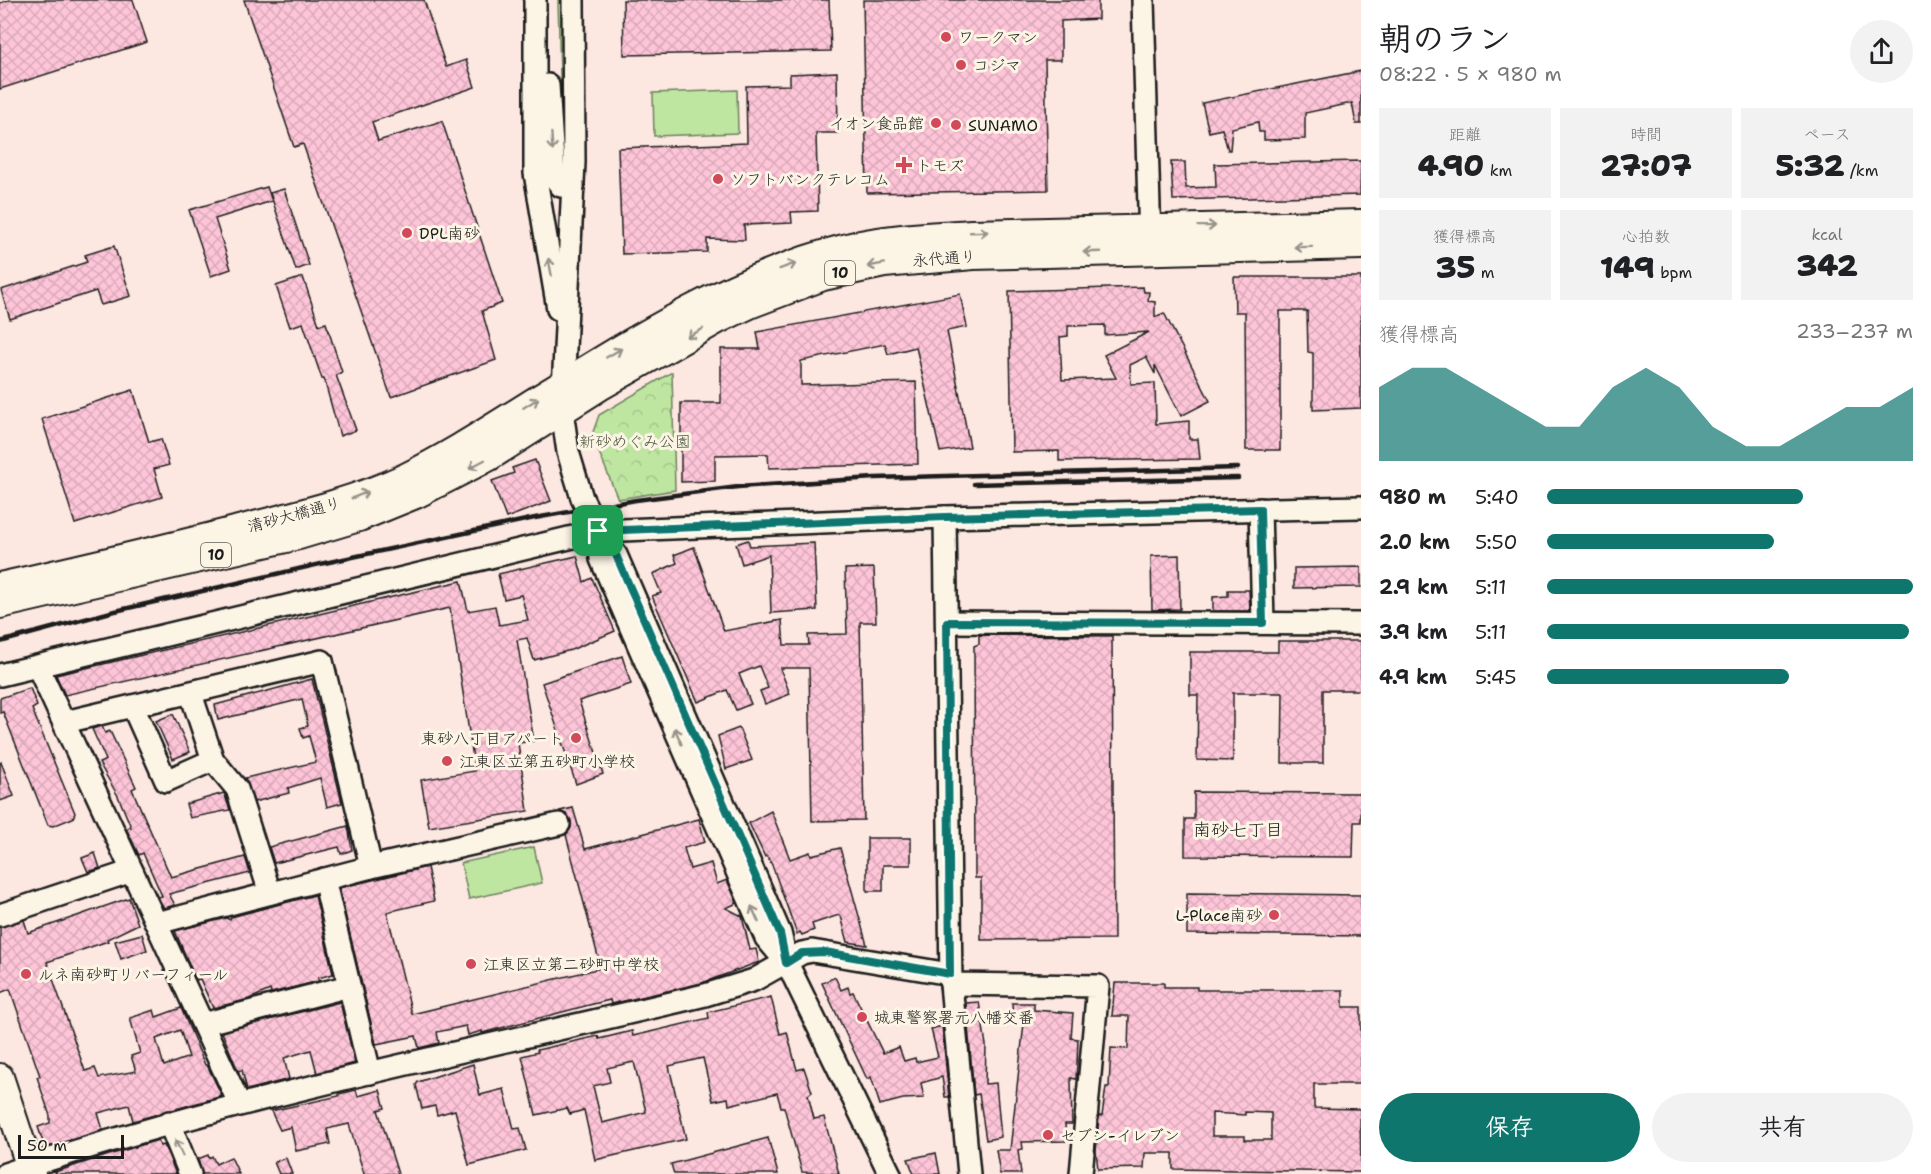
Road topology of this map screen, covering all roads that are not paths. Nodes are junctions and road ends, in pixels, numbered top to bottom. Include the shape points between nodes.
1 (535, 0) edge
2 (546, 0) edge
3 (573, 0) edge
4 (1143, 0) edge
5 (573, 187) junction
6 (1361, 223) edge
7 (1150, 239) junction
8 (1361, 246) edge
9 (565, 345) junction
10 (564, 383) junction
11 (562, 411) junction
12 (1361, 507) edge
13 (1260, 509) junction
14 (945, 517) junction
15 (291, 527) junction
16 (598, 531) junction
17 (131, 565) junction
18 (0, 573) edge
19 (0, 586) edge
20 (0, 605) edge
21 (0, 622) edge
22 (947, 622) junction
23 (1263, 623) junction
24 (1361, 624) edge
25 (38, 667) junction
26 (0, 675) edge
27 (191, 694) junction
28 (133, 707) junction
29 (65, 722) junction
30 (213, 760) junction
31 (559, 824) dead end
32 (371, 867) junction
33 (132, 871) junction
34 (324, 879) junction
35 (270, 893) junction
36 (0, 915) edge
37 (157, 923) junction
38 (786, 963) junction
39 (951, 979) junction
40 (349, 986) junction
41 (203, 1024) junction
42 (370, 1073) junction
43 (0, 1077) edge
44 (239, 1103) junction
45 (169, 1122) junction
46 (31, 1170) edge
47 (5, 1174) edge
48 (190, 1174) edge
49 (891, 1174) edge
50 (969, 1174) edge
51 (1081, 1174) edge

9 -> 1 street via 535,173
2 -> 5 street via 554,177 561,186
3 - 5 street
4 - 7 street
5 - 9 street
7 -> 6 main road, 永代通り / 10
8 -> 7 main road, 永代通り / 10
10 -> 7 main road, 永代通り / 10 via 716,296 849,246 972,233
7 -> 11 main road, 永代通り / 10 via 924,259 823,277 718,320
9 - 10 street
10 - 11 street
15 -> 10 main road, 清砂大橋通り / 10 via 451,453
11 -> 15 main road, 清砂大橋通り / 10 via 488,458 418,494 359,518
11 - 16 street via 574,477
12 - 13 street
13 - 14 street
13 - 23 street
14 - 16 street
14 - 22 street
15 - 17 main road, 清砂大橋通り / 10
15 - 18 main road via 173,531
15 - 21 main road via 187,576
16 - 25 street
16 - 38 street via 601,559 701,791 766,938
17 - 19 main road, 清砂大橋通り / 10
17 - 20 main road, 清砂大橋通り / 10
22 - 23 street
22 - 39 street
23 - 24 street
25 - 26 street
25 - 29 street
27 - 28 street
27 - 30 street
27 - 32 street via 322,661
28 - 29 street
28 - 30 street via 166,781
29 - 33 street
30 - 35 street via 237,789
31 - 32 street
32 - 34 street
33 - 36 street
33 - 37 street
34 - 35 street
34 - 40 street
35 - 37 street
37 - 41 street
38 - 39 street via 802,953 825,952
38 - 42 street via 753,980 705,994
38 - 49 street
39 - 50 street
39 - 51 street via 1098,986
40 - 41 street
40 - 42 street
41 - 44 street
42 - 44 street
43 - 46 main road
44 - 45 street
45 - 46 street
48 -> 45 street
46 - 47 street

